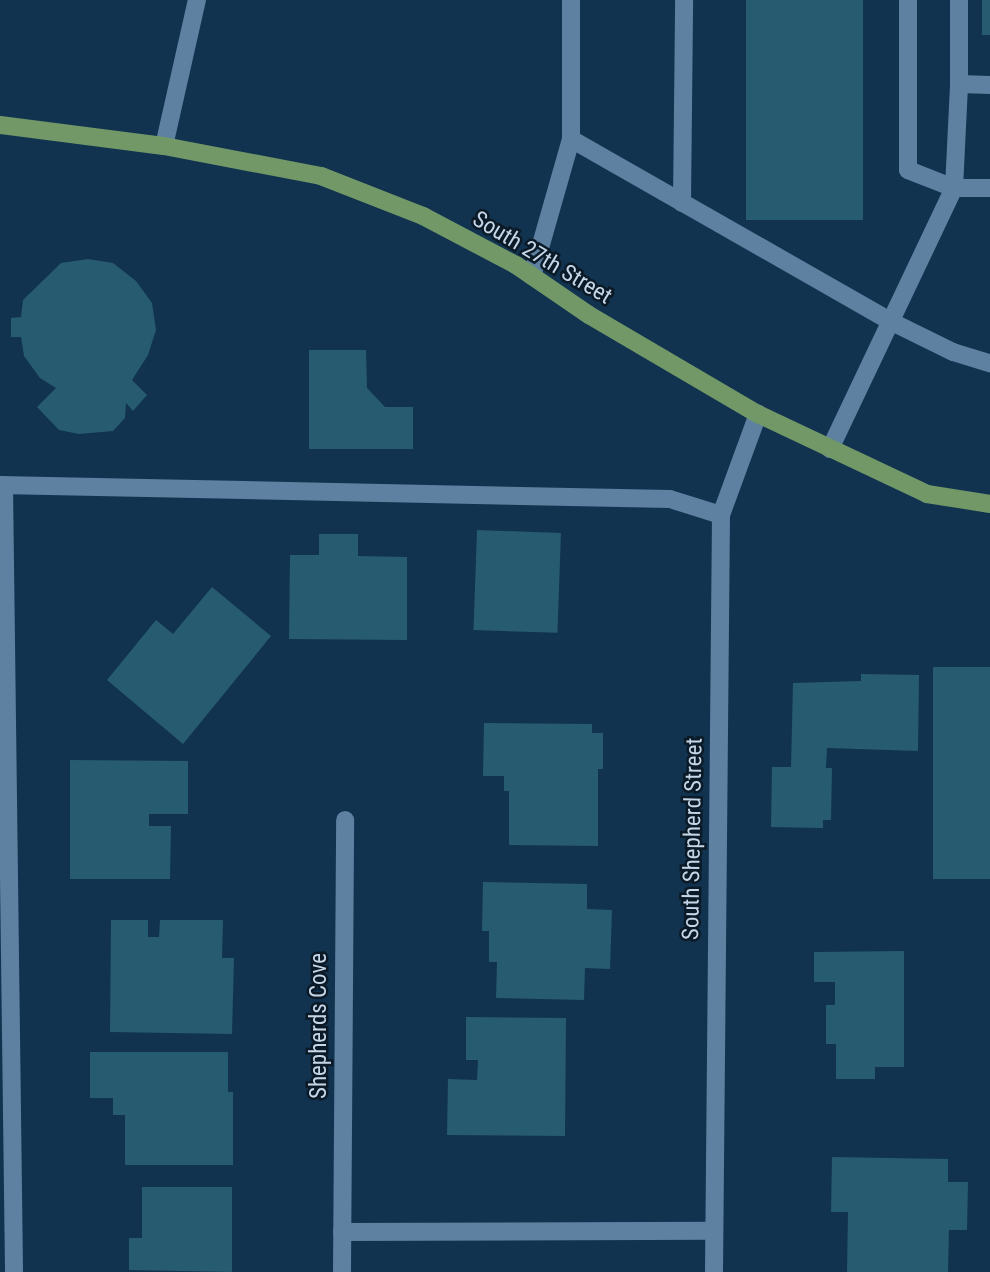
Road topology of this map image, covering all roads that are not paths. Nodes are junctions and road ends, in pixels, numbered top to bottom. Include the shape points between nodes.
1 (197, 0) edge
2 (571, 0) edge
3 (684, 0) edge
4 (908, 0) edge
5 (959, 0) edge
6 (959, 84) junction
7 (990, 85) edge
8 (0, 125) edge
9 (571, 139) junction
10 (164, 146) junction
11 (954, 188) junction
12 (990, 188) edge
13 (682, 203) junction
14 (532, 276) junction
15 (892, 322) junction
16 (990, 363) edge
17 (758, 414) junction
18 (830, 449) junction
19 (2, 485) edge
20 (990, 504) edge
21 (721, 515) junction
22 (345, 820) dead end
23 (6, 1125) edge
24 (714, 1231) junction
25 (342, 1232) junction
26 (14, 1272) edge
27 (342, 1272) edge
28 (714, 1272) edge

1 - 10 street
2 - 9 street
3 - 13 street
4 - 11 street via 908,170
5 - 6 street
6 - 7 street
6 - 11 street
8 - 10 main road, South 27th Street
9 - 13 street
9 - 14 street
10 - 14 main road, South 27th Street via 321,176 423,216
11 - 12 street
11 - 15 street
13 - 15 street
14 - 17 main road, South 27th Street via 589,316
15 - 16 street via 953,352
15 - 18 street
17 - 18 main road, South 27th Street
17 - 21 street, South Shepherd Street
18 - 20 main road, South 27th Street via 927,494
19 - 21 street via 670,499
19 - 23 street
21 - 24 street, South Shepherd Street
22 - 25 street, Shepherds Cove
23 - 26 street
24 - 25 street
24 - 28 street, South Shepherd Street
25 - 27 street, Shepherds Cove

